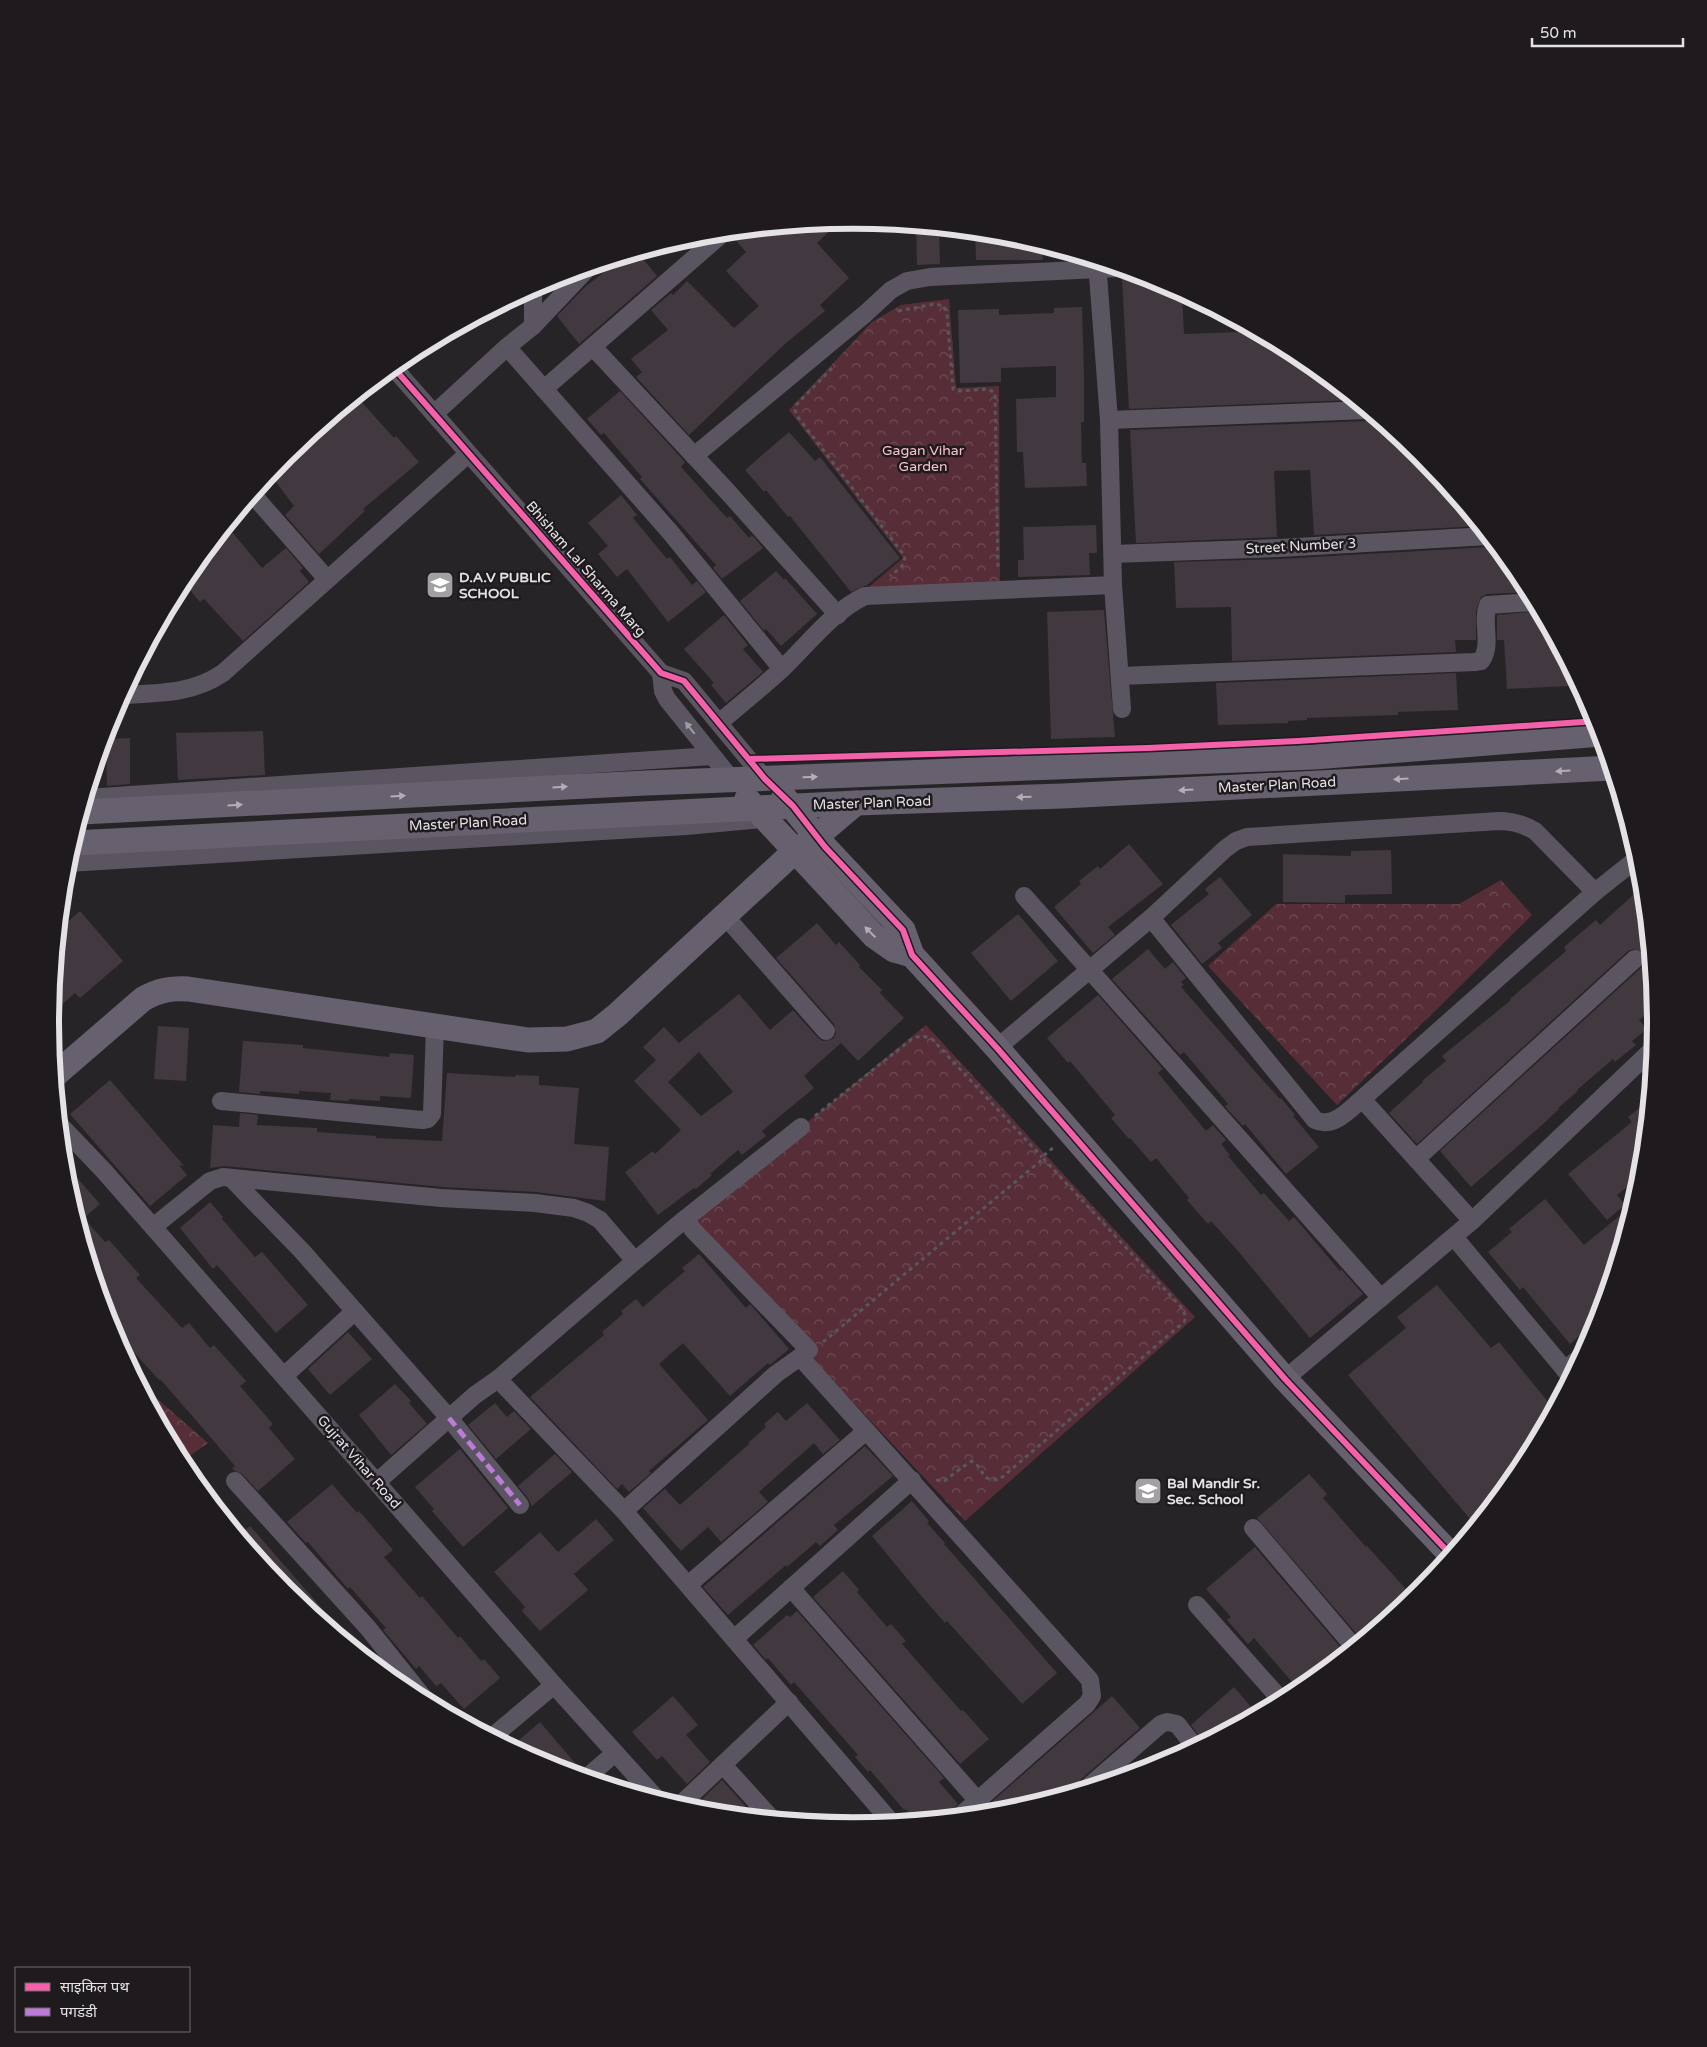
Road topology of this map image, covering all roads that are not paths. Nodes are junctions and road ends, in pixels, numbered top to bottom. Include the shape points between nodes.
1 (713, 242) edge
2 (1094, 266) edge
3 (1097, 267) edge
4 (578, 278) edge
5 (533, 296) edge
6 (533, 326) junction
7 (507, 347) junction
8 (593, 347) junction
9 (398, 373) edge
10 (544, 389) junction
11 (1359, 410) edge
12 (434, 414) junction
13 (1109, 420) junction
14 (468, 454) junction
15 (694, 456) junction
16 (256, 499) edge
17 (1481, 536) edge
18 (1113, 554) junction
19 (328, 579) junction
20 (1113, 585) junction
21 (1527, 603) edge
22 (838, 614) junction
23 (782, 669) junction
24 (661, 673) junction
25 (1120, 676) junction
26 (131, 694) edge
27 (1122, 709) dead end
28 (720, 722) junction
29 (1594, 735) edge
30 (712, 756) junction
31 (1606, 768) edge
32 (765, 779) junction
33 (732, 780) junction
34 (92, 798) edge
35 (856, 803) junction
36 (792, 806) junction
37 (88, 812) edge
38 (760, 814) junction
39 (816, 836) junction
40 (80, 843) edge
41 (795, 851) junction
42 (75, 863) edge
43 (1632, 863) edge
44 (1595, 892) junction
45 (1024, 896) dead end
46 (725, 916) junction
47 (1151, 918) junction
48 (912, 955) junction
49 (1635, 959) dead end
50 (1090, 971) junction
51 (435, 1026) junction
52 (826, 1031) dead end
53 (997, 1048) junction
54 (1647, 1054) edge
55 (60, 1071) edge
56 (1362, 1100) junction
57 (221, 1101) dead end
58 (801, 1127) road end
59 (67, 1132) edge
60 (1416, 1158) junction
61 (232, 1178) junction
62 (685, 1219) junction
63 (1472, 1221) junction
64 (153, 1227) junction
65 (1454, 1237) junction
66 (635, 1261) junction
67 (1381, 1298) junction
68 (355, 1311) junction
69 (804, 1354) junction
70 (1567, 1373) edge
71 (284, 1376) junction
72 (498, 1379) junction
73 (1286, 1379) junction
74 (449, 1418) junction
75 (866, 1430) junction
76 (912, 1480) junction
77 (235, 1481) dead end
78 (377, 1482) junction
79 (520, 1505) dead end
80 (624, 1511) junction
81 (1253, 1528) dead end
82 (1448, 1551) edge
83 (688, 1585) junction
84 (791, 1588) junction
85 (1197, 1605) dead end
86 (734, 1639) junction
87 (1351, 1643) edge
88 (414, 1685) edge
89 (554, 1685) junction
90 (1277, 1695) edge
91 (789, 1702) junction
92 (497, 1733) edge
93 (1191, 1743) edge
94 (615, 1752) junction
95 (723, 1765) junction
96 (591, 1773) edge
97 (1097, 1780) edge
98 (649, 1791) edge
99 (685, 1800) edge
100 (978, 1801) junction
101 (968, 1809) edge
102 (766, 1813) edge
103 (887, 1817) edge

1 - 8 street
2 - 15 street via 907,281 891,290
3 - 13 street
4 - 6 street
5 - 6 street
6 - 7 street
7 - 10 street
7 - 12 street
8 - 10 street
8 - 15 street
9 - 12 street, Bhisham Lal Sharma Marg
10 - 23 street via 670,532
11 - 13 street
12 - 14 street, Bhisham Lal Sharma Marg
13 - 18 street
14 - 19 street
14 - 24 street, Bhisham Lal Sharma Marg
15 - 22 street
16 - 19 street
17 - 18 street, Street Number 3
18 - 20 street
19 - 26 street via 209,683 189,690
20 - 22 street via 864,596
20 - 25 street
21 - 25 street via 1488,605 1486,652 1481,660 1475,662
22 - 23 street
23 - 28 street
24 - 28 street, Bhisham Lal Sharma Marg via 684,681
30 -> 24 street, Bhisham Lal Sharma Marg via 667,699
25 - 27 street
28 - 32 street, Bhisham Lal Sharma Marg
32 -> 29 main road, Master Plan Road via 1314,757
30 - 33 street, Bhisham Lal Sharma Marg
30 - 34 street
31 -> 35 main road, Master Plan Road via 1063,796
32 - 33 main road, Master Plan Road
32 - 36 main road
37 -> 33 main road, Master Plan Road
33 - 38 main road
35 - 36 main road, Master Plan Road
35 - 39 main road
36 - 38 main road, Master Plan Road
36 - 39 main road
38 - 40 main road, Master Plan Road
38 - 41 main road
38 - 42 street via 686,826
39 - 41 main road
39 - 48 main road via 903,930
41 - 46 main road
48 -> 41 main road via 894,950 874,936
43 - 44 street
44 - 47 street via 1536,831 1512,821 1264,834 1236,841
44 - 56 street
45 - 50 street
46 - 51 main road via 597,1031 567,1039 528,1040
46 - 52 street
47 - 50 street
47 - 56 street via 1315,1120 1321,1123 1336,1121
48 - 53 main road
49 - 60 street
50 - 53 street
50 - 67 street
51 - 55 main road via 173,988 157,991 143,999
51 - 57 street via 432,1114 428,1119
53 - 73 main road
54 - 63 street
56 - 60 street
58 - 62 street
59 - 64 street, Gujrat Vihar Road
60 - 63 street
61 - 64 street via 210,1181
61 - 66 street via 574,1208 600,1220
61 - 68 street
62 - 66 street
62 - 69 street
63 - 65 street
64 - 71 street, Gujrat Vihar Road
65 - 67 street
65 - 70 street
66 - 72 street
67 - 73 street
68 - 71 street
68 - 74 street
69 - 75 street
69 - 80 street via 776,1374
71 - 78 street, Gujrat Vihar Road
72 - 74 street
72 - 80 street
73 - 82 main road
74 - 78 street
74 - 79 street
75 - 76 street
75 - 83 street
76 - 84 street
76 - 100 street via 1090,1680 1092,1687 1092,1696 1087,1704
77 - 88 street via 368,1628
78 - 89 street, Gujrat Vihar Road
80 - 83 street
81 - 87 street
83 - 86 street
84 - 86 street
84 - 100 street
85 - 90 street
86 - 91 street
89 - 92 street
89 - 94 street, Gujrat Vihar Road
91 - 95 street
91 - 103 street
93 - 97 street via 1177,1724 1161,1724
94 - 96 street
94 - 98 street, Gujrat Vihar Road
95 - 99 street
95 - 102 street
100 - 101 street

